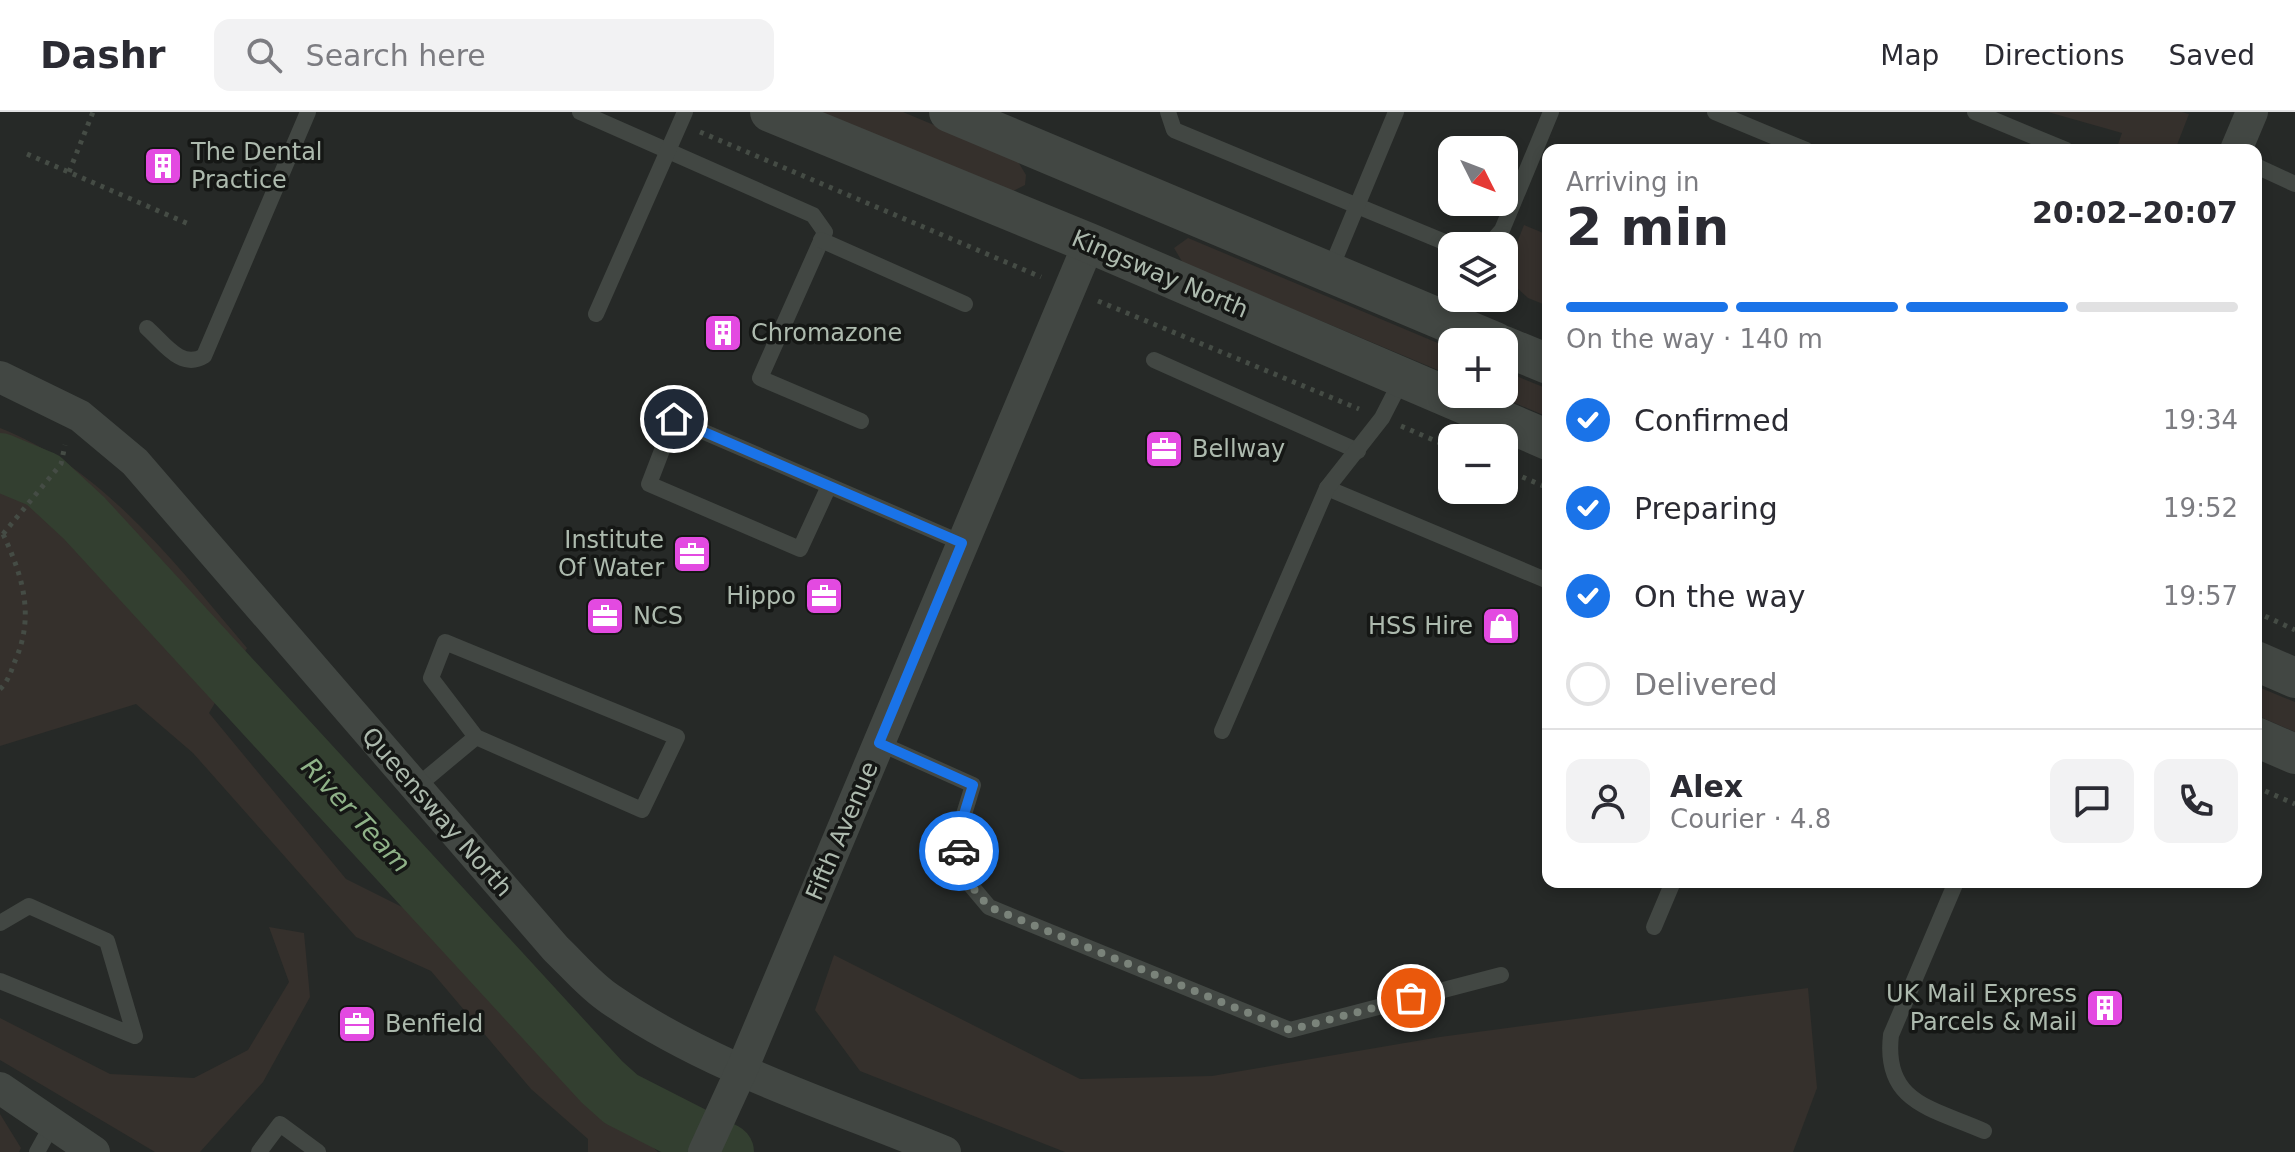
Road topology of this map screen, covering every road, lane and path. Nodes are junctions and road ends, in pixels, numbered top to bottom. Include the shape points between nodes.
1 (93, 112) edge
2 (308, 112) edge
3 (580, 112) edge
4 (685, 112) edge
5 (770, 112) edge
6 (949, 112) edge
7 (1168, 112) edge
8 (1396, 112) edge
9 (1551, 112) edge
10 (1715, 112) edge
11 (1975, 112) edge
12 (2252, 112) edge
13 (1792, 144) edge
14 (2052, 144) edge
15 (2239, 144) edge
16 (668, 150) junction
17 (27, 154) dead end
18 (2262, 169) edge
19 (69, 172) junction
20 (1115, 182) junction
21 (2295, 184) edge
22 (1357, 206) junction
23 (191, 225) dead end
24 (1500, 232) edge
25 (1438, 239) edge
26 (821, 240) junction
27 (1089, 243) junction
28 (1328, 275) junction
29 (965, 304) dead end
30 (596, 314) dead end
31 (147, 328) dead end
32 (1460, 328) edge
33 (1518, 352) edge
34 (1154, 360) dead end
35 (1542, 362) edge
36 (0, 377) edge
37 (1402, 379) junction
38 (861, 421) dead end
39 (1542, 437) edge
40 (1358, 451) junction
41 (61, 464) dead end
42 (1518, 475) edge
43 (1542, 485) edge
44 (829, 486) junction
45 (1327, 488) junction
46 (2, 535) edge
47 (962, 543) junction
48 (1542, 578) edge
49 (2262, 615) edge
50 (2295, 630) edge
51 (2262, 664) edge
52 (2295, 678) edge
53 (0, 689) edge
54 (1222, 731) dead end
55 (476, 737) junction
56 (2262, 740) edge
57 (879, 743) junction
58 (2295, 754) edge
59 (416, 787) junction
60 (2262, 790) edge
61 (2295, 804) edge
62 (1670, 888) edge
63 (1953, 888) edge
64 (0, 923) edge
65 (1654, 927) dead end
66 (1501, 975) dead end
67 (0, 981) edge
68 (742, 1069) junction
69 (0, 1088) edge
70 (53, 1123) junction
71 (1984, 1131) dead end
72 (37, 1152) edge
73 (94, 1152) edge
74 (259, 1152) edge
75 (318, 1152) edge
76 (704, 1152) edge
77 (945, 1152) edge

1 - 19 path
2 - 31 lane via 211,347 194,362 183,361
3 - 16 lane
4 - 16 lane
5 - 27 street, Kingsway North
6 - 20 street
7 - 22 lane via 1174,130
8 - 22 lane
9 - 24 lane
10 - 13 lane
11 - 14 lane
12 - 15 street
16 - 26 lane via 813,215 825,232
16 - 30 lane
17 - 19 path
18 - 21 lane
19 - 23 path
20 - 27 street
20 - 28 street
22 - 25 lane
22 - 28 lane
26 - 29 lane
26 - 38 lane via 760,378
27 - 37 street, Kingsway North
27 - 47 street, Fifth Avenue
28 - 32 street
33 - 35 street
34 - 40 lane
36 - 59 street, Queensway North via 80,416 135,462
37 - 39 street, Kingsway North
37 - 40 lane
40 - 45 lane
41 - 46 path
42 - 43 path
44 - 44 lane via 800,549 649,484 674,419
44 - 47 lane
45 - 48 lane
45 - 54 lane
46 - 53 path via 18,566 27,604 22,645
47 - 57 street, Fifth Avenue
49 - 50 path
51 - 52 street
55 - 55 lane via 431,678 445,642 677,737 642,810
55 - 59 lane
56 - 58 street
57 - 66 lane via 973,785 957,837 963,876 989,907 1290,1030
57 - 68 street, Fifth Avenue
59 - 68 street, Queensway North via 556,949 607,998
60 - 61 path
62 - 65 lane
63 - 71 lane via 1891,1035 1888,1061 1896,1083 1914,1101
64 - 67 lane via 29,906 107,941 135,1036
68 - 76 street, Fifth Avenue
68 - 77 street, Queensway North
69 - 70 street
70 - 72 lane
70 - 73 street
74 - 75 lane via 280,1124

